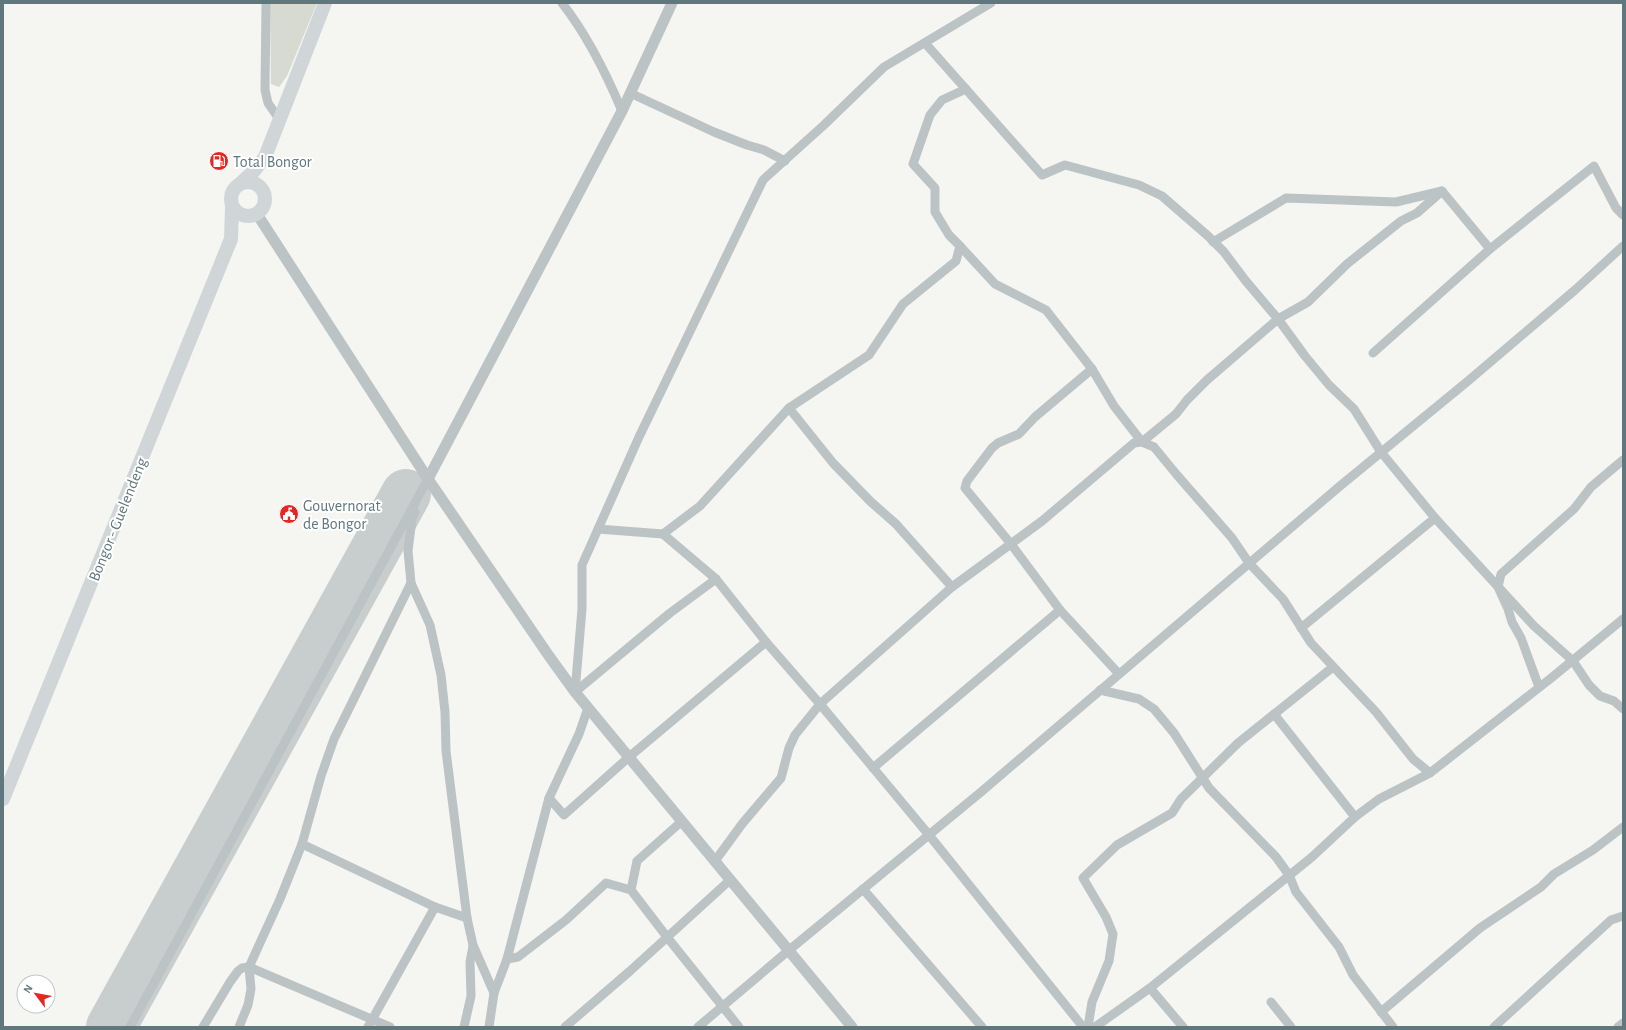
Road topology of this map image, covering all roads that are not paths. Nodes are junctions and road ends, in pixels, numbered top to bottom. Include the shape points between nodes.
1 (266, 3) edge
2 (325, 3) edge
3 (562, 3) edge
4 (672, 3) edge
5 (991, 3) edge
6 (925, 43) junction
7 (966, 89) junction
8 (630, 93) junction
9 (622, 111) junction
10 (279, 119) junction
11 (265, 157) junction
12 (785, 161) junction
13 (241, 183) junction
14 (263, 191) junction
15 (1442, 191) junction
16 (232, 208) junction
17 (1623, 214) edge
18 (254, 216) junction
19 (231, 239) junction
20 (1213, 242) junction
21 (960, 246) junction
22 (1623, 246) edge
23 (1490, 249) junction
24 (1278, 319) junction
25 (1373, 352) dead end
26 (1092, 369) junction
27 (789, 408) junction
28 (1142, 442) junction
29 (1381, 452) junction
30 (1623, 460) edge
31 (428, 479) junction
32 (1435, 518) junction
33 (598, 529) junction
34 (663, 534) junction
35 (1011, 544) junction
36 (1249, 563) junction
37 (716, 580) junction
38 (411, 583) junction
39 (952, 587) junction
40 (1498, 587) junction
41 (1060, 610) junction
42 (1623, 619) edge
43 (1301, 628) junction
44 (766, 642) junction
45 (1573, 661) junction
46 (1333, 667) junction
47 (1119, 674) junction
48 (1539, 687) junction
49 (1100, 690) junction
50 (575, 692) junction
51 (820, 704) junction
52 (588, 708) junction
53 (1623, 709) edge
54 (1274, 714) junction
55 (629, 758) junction
56 (873, 768) junction
57 (1430, 773) junction
58 (1202, 777) junction
59 (549, 798) junction
60 (3, 799) edge
61 (1355, 817) junction
62 (682, 821) junction
63 (1623, 827) edge
64 (929, 835) junction
65 (302, 844) junction
66 (715, 861) junction
67 (1289, 875) junction
68 (730, 880) junction
69 (863, 889) junction
70 (631, 890) junction
71 (434, 907) junction
72 (1623, 916) edge
73 (467, 918) junction
74 (667, 937) junction
75 (473, 945) junction
76 (788, 950) junction
77 (507, 960) junction
78 (249, 967) junction
79 (1150, 988) junction
80 (494, 993) junction
81 (1271, 1002) dead end
82 (723, 1006) junction
83 (1381, 1012) junction
84 (370, 1023) edge
85 (1623, 1023) edge
86 (130, 1027) edge
87 (203, 1027) edge
88 (239, 1027) edge
89 (390, 1027) edge
90 (464, 1027) edge
91 (490, 1027) edge
92 (564, 1027) edge
93 (698, 1027) edge
94 (739, 1027) edge
95 (852, 1027) edge
96 (982, 1027) edge
97 (1083, 1027) edge
98 (1088, 1027) edge
99 (1095, 1027) edge
100 (1183, 1027) edge
101 (1291, 1027) edge
102 (1393, 1027) edge
103 (1494, 1027) edge
104 (1618, 1027) edge

1 - 10 street via 265,90 268,103
2 - 10 highway
3 - 9 street via 576,21 606,73
4 - 8 street
5 - 6 street
6 - 7 street
6 - 12 street via 884,67
7 - 20 street via 1042,175 1065,165 1139,185 1162,196
7 - 21 street via 942,100 930,115 913,164 935,188 935,212
8 - 9 street
8 - 12 street
9 - 31 street
10 - 11 highway
11 - 13 highway
11 - 14 highway
12 - 33 street via 763,180 639,437
13 - 14 highway via 254,183
13 - 16 highway via 232,192
14 - 18 highway via 265,204
15 - 20 street via 1396,202 1286,198
15 - 23 street
15 - 24 street via 1417,213 1401,222 1347,264 1308,302
16 - 18 highway via 238,214
16 - 19 highway, Bongor - Guelendeng
17 - 23 street via 1616,208 1594,166
18 - 19 highway, Bongor - Guelendeng
18 - 31 street
19 - 60 highway, Bongor - Guelendeng
20 - 24 street
21 - 26 street via 995,284 1046,310
21 - 27 street via 956,260 903,304 869,355
22 - 29 street via 1569,295
23 - 25 street
24 - 28 street via 1208,380 1176,414
24 - 29 street via 1329,385 1354,409
26 - 28 street via 1114,406
26 - 35 street via 1035,417 1019,434 992,448 968,481 966,488
27 - 34 street via 700,506
27 - 39 street via 833,463 896,524
28 - 35 street via 1134,443
28 - 36 street via 1154,447 1232,538
29 - 32 street
29 - 36 street
30 - 40 street via 1591,487 1574,509 1501,574
31 - 38 street via 412,519 408,551
31 - 50 street
31 - 86 street
32 - 40 street
32 - 43 street
33 - 34 street
33 - 50 street via 582,565 582,609
34 - 37 street
35 - 39 street
35 - 41 street
36 - 43 street via 1283,599
36 - 47 street
37 - 44 street
37 - 50 street via 670,613
38 - 65 street via 334,739 318,783
38 - 73 street via 430,626 441,675 446,751
39 - 51 street
40 - 45 street via 1534,626
40 - 48 street
41 - 47 street
41 - 56 street
42 - 45 street
43 - 46 street
44 - 51 street
44 - 55 street
45 - 48 street
45 - 53 street via 1600,696 1614,701
46 - 54 street
46 - 57 street via 1376,712 1412,759
47 - 49 street
48 - 57 street
49 - 58 street via 1139,699 1154,709 1174,733
49 - 64 street
50 - 52 street
51 - 56 street
51 - 66 street via 795,735 781,778
52 - 55 street
52 - 59 street via 579,734
54 - 58 street
54 - 61 street
55 - 59 street via 564,815
55 - 62 street
56 - 64 street
57 - 61 street via 1379,799
58 - 67 street via 1209,788 1276,857
58 - 98 street via 1181,799 1172,813 1118,844 1083,878 1113,934 1109,962 1092,1002
59 - 77 street
61 - 67 street via 1312,858
62 - 66 street
62 - 70 street via 637,861
63 - 83 street via 1480,928
64 - 69 street
64 - 97 street
65 - 71 street
65 - 78 street
66 - 68 street
67 - 79 street
67 - 83 street via 1296,892 1339,947 1353,974
68 - 74 street
68 - 76 street
69 - 76 street
69 - 96 street
70 - 74 street
70 - 77 street via 606,883 566,920 518,956
71 - 73 street
71 - 84 street
72 - 103 street via 1610,920
73 - 75 street
74 - 82 street
74 - 92 street
75 - 80 street
75 - 90 street via 470,962 471,996
76 - 82 street
76 - 95 street
77 - 80 street
78 - 84 street
78 - 87 street via 238,971
78 - 88 street via 251,989
79 - 99 street
79 - 100 street
80 - 91 street
81 - 101 street
82 - 93 street
82 - 94 street
83 - 102 street
84 - 89 street
85 - 104 street

